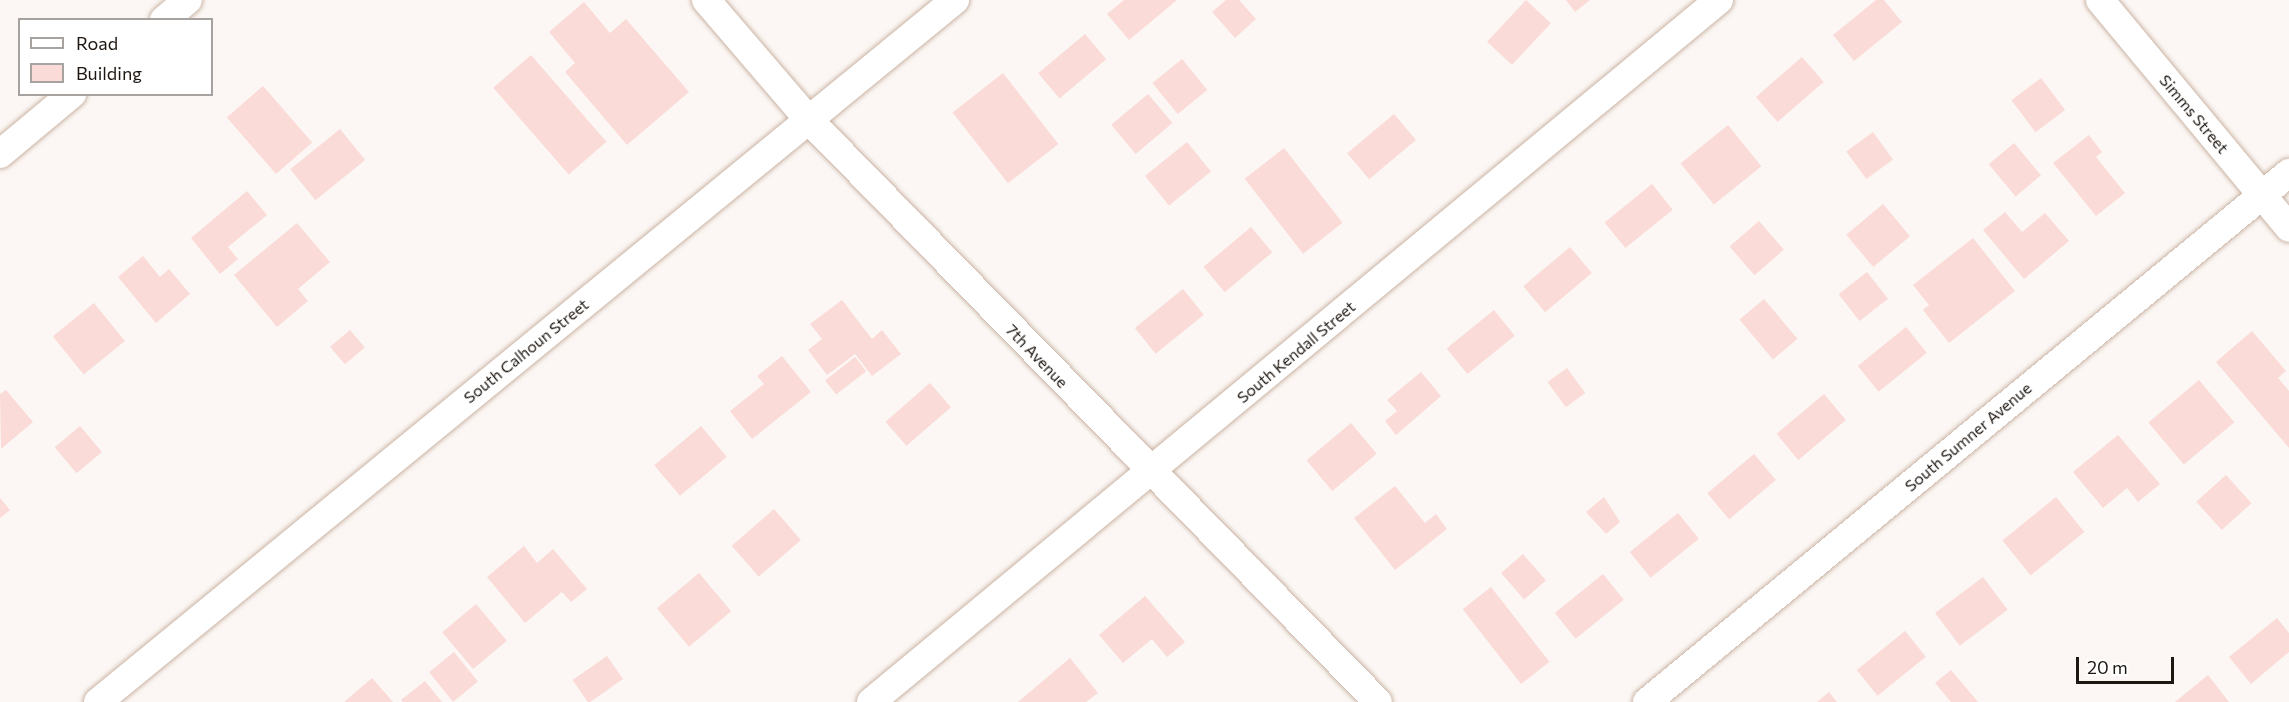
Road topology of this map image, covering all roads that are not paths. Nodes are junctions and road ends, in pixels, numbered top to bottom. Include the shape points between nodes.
1 (188, 0) edge
2 (706, 0) edge
3 (955, 0) edge
4 (1719, 0) edge
5 (2100, 0) edge
6 (166, 18) edge
7 (70, 96) edge
8 (808, 119) junction
9 (0, 154) edge
10 (2289, 173) edge
11 (2262, 195) junction
12 (2289, 228) edge
13 (1150, 474) junction
14 (98, 702) edge
15 (871, 702) edge
16 (1378, 702) edge
17 (1647, 702) edge

1 - 6 street
2 - 8 street, 7th Avenue
3 - 8 street, South Calhoun Street
4 - 13 street, South Kendall Street
5 - 11 street, Simms Street
7 - 9 street
8 - 13 street, 7th Avenue
8 - 14 street, South Calhoun Street
10 - 11 street, South Sumner Avenue
11 - 12 street, Simms Street
11 - 17 street, South Sumner Avenue
13 - 15 street, South Kendall Street
13 - 16 street, 7th Avenue

